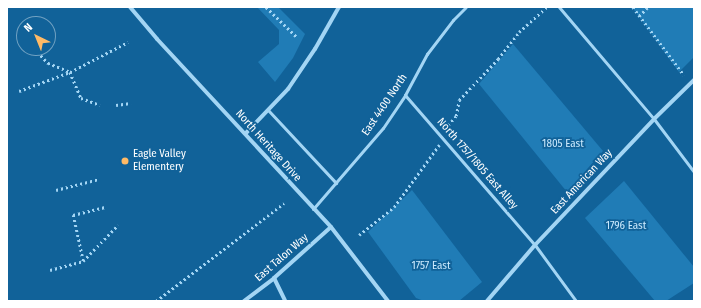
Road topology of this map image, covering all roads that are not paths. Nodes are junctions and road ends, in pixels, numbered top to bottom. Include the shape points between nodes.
1 (130, 7) edge
2 (339, 7) edge
3 (466, 7) edge
4 (559, 7) edge
5 (694, 80) edge
6 (405, 95) junction
7 (268, 110) junction
8 (654, 119) junction
9 (246, 133) junction
10 (694, 172) edge
11 (336, 183) junction
12 (313, 209) junction
13 (331, 227) junction
14 (536, 246) junction
15 (274, 278) junction
16 (244, 301) edge
17 (285, 301) edge
18 (388, 301) edge
19 (487, 301) edge
20 (576, 301) edge

1 - 9 street, North Heritage Drive
2 - 7 street via 288,89
3 - 6 lane, East 4400 North via 427,54
4 - 8 lane
5 - 8 street, East American Way
6 - 11 lane, East 4400 North via 383,128
6 - 14 lane, North 1757/1805 East Alley
7 - 9 street
7 - 11 lane
8 - 10 lane
8 - 14 street, East American Way
9 - 12 street, North Heritage Drive
11 - 12 lane, East 4400 North
12 - 13 street, North Heritage Drive
13 - 15 street, East Talon Way
13 - 18 street, North Heritage Drive
14 - 19 street, East American Way
14 - 20 lane, North 1757/1805 East Alley
15 - 16 street, East Talon Way
15 - 17 street

